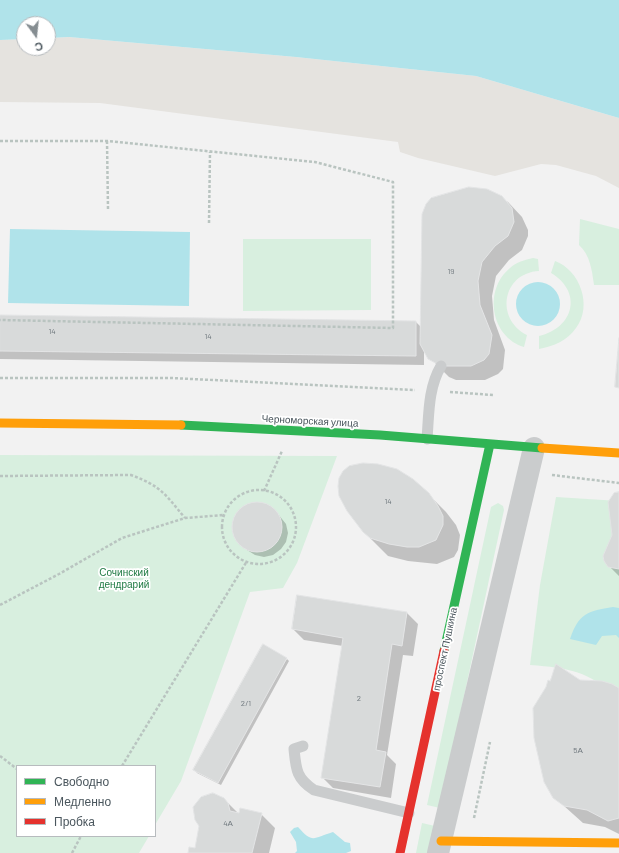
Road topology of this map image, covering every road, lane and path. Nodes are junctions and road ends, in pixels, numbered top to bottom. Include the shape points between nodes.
1 (0, 141) edge
2 (107, 141) junction
3 (210, 152) junction
4 (108, 209) dead end
5 (209, 223) dead end
6 (0, 320) edge
7 (441, 366) dead end
8 (0, 378) edge
9 (431, 391) junction
10 (493, 395) dead end
11 (0, 423) edge
12 (427, 439) junction
13 (490, 444) junction
14 (534, 448) junction
15 (619, 453) edge
16 (281, 455) dead end
17 (547, 474) dead end
18 (0, 476) edge
19 (619, 483) edge
20 (264, 491) junction
21 (224, 515) junction
22 (185, 518) junction
23 (247, 561) junction
24 (0, 605) edge
25 (303, 746) dead end
26 (0, 756) edge
27 (123, 765) edge
28 (16, 768) edge
29 (409, 813) junction
30 (80, 837) edge
31 (619, 843) edge
32 (440, 847) edge
33 (72, 853) edge
34 (400, 853) edge

1 - 2 path
2 - 3 path
2 - 4 path
3 - 5 path
3 - 6 path via 315,162 393,182 393,328
7 - 9 lane via 434,377
8 - 9 path via 172,378
9 - 10 path
9 - 12 lane
11 - 12 main road, Черноморская улица via 178,426
12 - 13 main road, Черноморская улица
13 - 14 main road, Черноморская улица
13 - 29 main road, проспект Пушкина
14 - 15 main road, Черноморская улица
14 - 32 street
16 - 20 path
17 - 19 path
18 - 22 path via 131,475 151,483 164,492
20 - 21 path via 242,494 231,503
20 - 23 path via 277,495 288,505 294,517 294,539 286,551 275,560 261,564
21 - 22 path
21 - 23 path via 222,529 226,543 235,554
22 - 24 path via 122,538
23 - 27 path
25 - 29 lane via 294,749 296,770 302,782 314,790
26 - 28 path
29 - 34 main road, проспект Пушкина
30 - 33 path
31 - 32 main road

